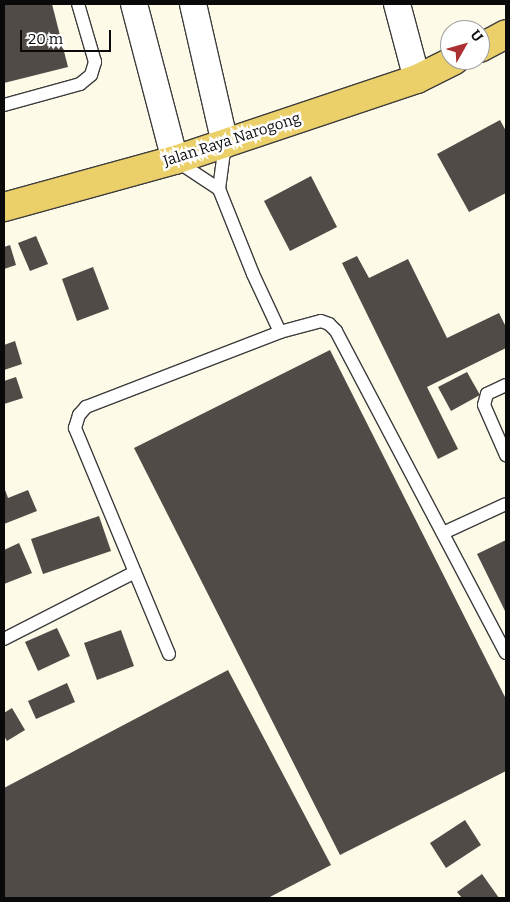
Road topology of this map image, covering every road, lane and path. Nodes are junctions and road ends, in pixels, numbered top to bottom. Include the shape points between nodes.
1 (78, 4) edge
2 (134, 4) edge
3 (192, 4) edge
4 (397, 4) edge
5 (506, 34) edge
6 (490, 43) edge
7 (440, 67) edge
8 (416, 79) junction
9 (4, 105) edge
10 (225, 144) junction
11 (175, 160) junction
12 (219, 189) junction
13 (4, 206) edge
14 (280, 332) junction
15 (506, 385) edge
16 (506, 454) edge
17 (506, 504) edge
18 (444, 533) junction
19 (135, 572) junction
20 (4, 639) edge
21 (506, 653) edge
22 (169, 654) dead end

1 - 9 lane via 95,62 91,75 80,84
2 - 11 street
3 - 10 street
4 - 8 street
5 - 6 main road
7 - 8 main road, Jalan Raya Narogong
8 - 10 main road, Jalan Raya Narogong
10 - 11 main road, Jalan Raya Narogong
10 - 12 lane
11 - 12 lane
11 - 13 main road, Jalan Raya Narogong
12 - 14 lane
14 - 18 lane via 321,321 336,331
14 - 19 lane via 86,407 79,415 75,428 81,446
15 - 16 lane via 487,394 484,405
17 - 18 lane
18 - 21 lane
19 - 20 lane
19 - 22 lane

